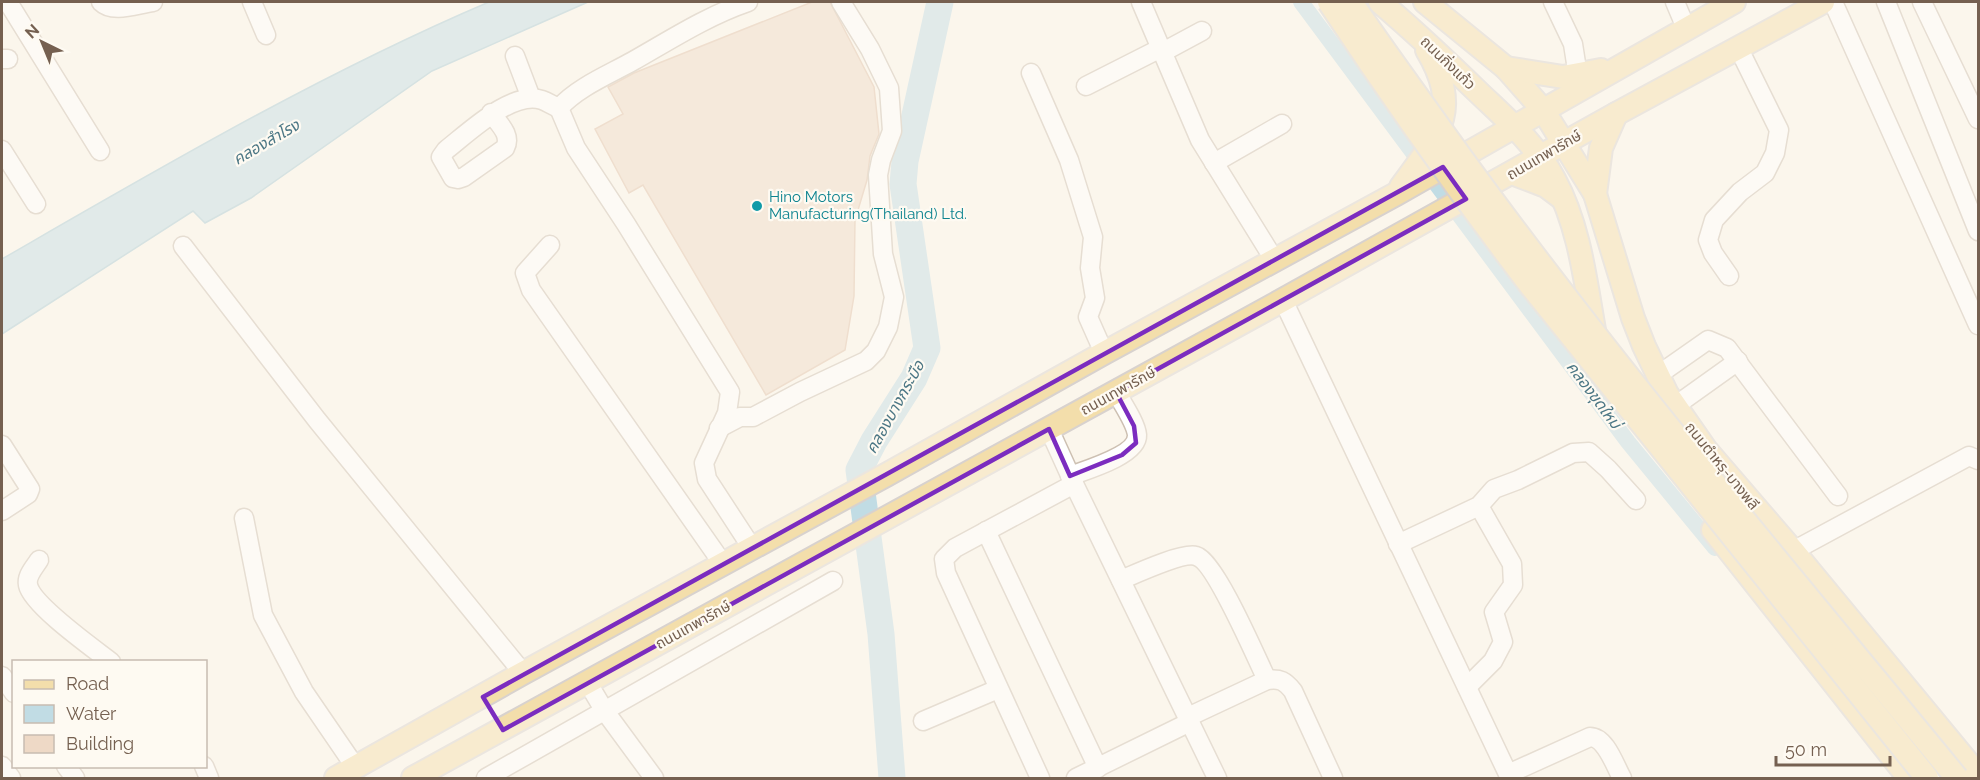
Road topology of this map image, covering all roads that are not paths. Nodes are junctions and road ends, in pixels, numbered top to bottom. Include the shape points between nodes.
1 (8, 2) edge
2 (101, 2) edge
3 (153, 2) edge
4 (252, 2) edge
5 (748, 2) edge
6 (841, 2) edge
7 (1141, 2) edge
8 (1329, 2) edge
9 (1351, 2) edge
10 (1380, 2) edge
11 (1425, 2) edge
12 (1553, 2) edge
13 (1675, 2) edge
14 (1734, 2) edge
15 (1823, 2) edge
16 (1833, 2) edge
17 (1886, 2) edge
18 (1922, 2) edge
19 (1686, 28) junction
20 (1202, 31) dead end
21 (266, 35) dead end
22 (1419, 35) junction
23 (1738, 47) junction
24 (1162, 50) junction
25 (515, 56) dead end
26 (1631, 62) junction
27 (1506, 68) junction
28 (1031, 73) dead end
29 (1578, 76) junction
30 (1086, 86) dead end
31 (531, 98) junction
32 (559, 108) junction
33 (1544, 110) junction
34 (491, 114) dead end
35 (1616, 114) junction
36 (1978, 119) edge
37 (1282, 124) dead end
38 (1504, 132) junction
39 (1565, 143) junction
40 (2, 150) edge
41 (100, 151) dead end
42 (1540, 157) junction
43 (1214, 163) junction
44 (1512, 173) junction
45 (1396, 194) junction
46 (1595, 194) junction
47 (1562, 198) junction
48 (36, 204) dead end
49 (1978, 231) edge
50 (550, 245) dead end
51 (183, 246) dead end
52 (1275, 261) junction
53 (1729, 276) dead end
54 (1283, 300) junction
55 (1978, 325) edge
56 (1104, 353) junction
57 (1738, 361) junction
58 (1658, 375) junction
59 (1116, 392) junction
60 (1675, 406) junction
61 (719, 428) junction
62 (1049, 429) junction
63 (2, 445) edge
64 (1978, 460) edge
65 (1072, 480) junction
66 (1838, 496) dead end
67 (1636, 500) dead end
68 (1479, 506) junction
69 (2, 512) edge
70 (244, 519) dead end
71 (986, 531) junction
72 (1398, 544) junction
73 (752, 548) junction
74 (1793, 551) junction
75 (39, 560) dead end
76 (723, 564) junction
77 (1121, 580) junction
78 (833, 581) dead end
79 (108, 660) edge
80 (523, 674) junction
81 (2, 676) edge
82 (1267, 680) junction
83 (588, 683) junction
84 (1467, 687) junction
85 (998, 688) junction
86 (12, 690) edge
87 (483, 697) junction
88 (604, 710) junction
89 (1189, 720) junction
90 (923, 721) dead end
91 (503, 730) junction
92 (2, 766) edge
93 (1098, 768) junction
94 (346, 773) edge
95 (1509, 776) edge
96 (1978, 776) edge
97 (650, 777) edge
98 (11, 778) edge
99 (413, 778) edge
100 (486, 778) edge
101 (1040, 778) edge
102 (1076, 778) edge
103 (1217, 778) edge
104 (1334, 778) edge
105 (1622, 778) edge
106 (1909, 778) edge
107 (1927, 778) edge
108 (1958, 778) edge

1 - 41 street
2 - 3 street via 116,8
4 - 21 street
5 - 32 street via 724,10 595,82
6 - 61 street via 889,88 892,131 878,175 883,254 894,297 888,327 866,361 753,417 740,417
7 - 24 street
8 - 107 main road, bridge via 1384,85 1531,286
9 - 108 main road, bridge via 1462,159 1619,366
10 - 22 main road, ถนนกิ่งแก้ว
11 - 27 main road, ถนนกิ่งแก้ว
12 - 29 street via 1573,44
13 - 19 street
14 - 19 main road
15 - 23 main road, ถนนเทพารักษ์
16 - 55 street
17 - 49 street
18 - 36 street
19 - 26 main road
20 - 24 street
22 - 38 main road, ถนนกิ่งแก้ว
22 - 45 main road via 1438,71 1444,95 1443,121 1433,143
23 - 35 main road, ถนนเทพารักษ์
23 - 53 street via 1779,130 1775,153 1765,173 1713,220 1707,240
24 - 30 street
24 - 43 street via 1200,140
25 - 31 street
26 - 29 main road
26 - 33 main road
27 - 29 main road
27 - 33 main road, ถนนกิ่งแก้ว
28 - 56 street via 1069,160 1093,237 1090,268 1095,298 1088,317
31 - 32 street
31 - 34 street
32 - 61 street via 576,148 730,392 727,413
33 - 38 main road
33 - 39 main road, ถนนตำหรุ-บางพลี
35 - 39 main road, ถนนเทพารักษ์
35 - 46 main road via 1601,148
37 - 43 street
38 - 42 main road
38 - 45 main road, bridge
39 - 42 main road, ถนนเทพารักษ์
39 - 46 main road, ถนนตำหรุ-บางพลี
40 - 48 street
42 - 44 main road, ถนนเทพารักษ์
42 - 47 main road
43 - 52 street
44 - 47 main road via 1546,186
44 - 54 main road, ถนนเทพารักษ์, bridge
45 - 52 main road
46 - 58 main road, ถนนตำหรุ-บางพลี via 1630,308
47 - 106 main road, bridge via 1585,273 1603,371 1626,418
50 - 76 street via 525,273 531,290
51 - 80 street via 317,420
52 - 56 main road
54 - 59 main road, ถนนเทพารักษ์
54 - 72 street
56 - 73 main road
57 - 58 street via 1727,348 1708,340
57 - 60 street
57 - 66 street
58 - 60 main road, ถนนตำหรุ-บางพลี
59 - 62 main road, ถนนเทพารักษ์
59 - 65 street via 1134,426 1136,443 1122,455
60 - 74 main road, ถนนตำหรุ-บางพลี via 1706,450
61 - 73 street via 704,463 707,478
62 - 65 street
62 - 83 main road, ถนนเทพารักษ์
63 - 69 street via 30,489
64 - 74 street via 1969,456
65 - 71 street
65 - 77 street
67 - 68 street via 1589,452 1573,453 1494,489
68 - 72 street
68 - 84 street via 1512,564 1513,585 1494,612 1503,642 1492,661
70 - 94 street via 263,615
71 - 85 street via 944,558 946,573
71 - 93 street
72 - 84 street
73 - 76 main road
74 - 96 main road, ถนนตำหรุ-บางพลี
75 - 79 street via 30,572 28,585 32,595
76 - 80 main road
77 - 82 street via 1181,556 1194,555 1205,561
77 - 89 street
78 - 88 street
80 - 87 main road
81 - 86 street
82 - 89 street
82 - 104 street via 1286,682 1293,691
83 - 88 street
83 - 91 main road, ถนนเทพารักษ์
84 - 95 street
85 - 90 street
85 - 101 street
87 - 91 main road
87 - 94 main road
88 - 97 street
88 - 100 street
89 - 93 street
89 - 103 street
91 - 99 main road, ถนนเทพารักษ์
92 - 98 street
93 - 102 street
95 - 105 street via 1596,737

